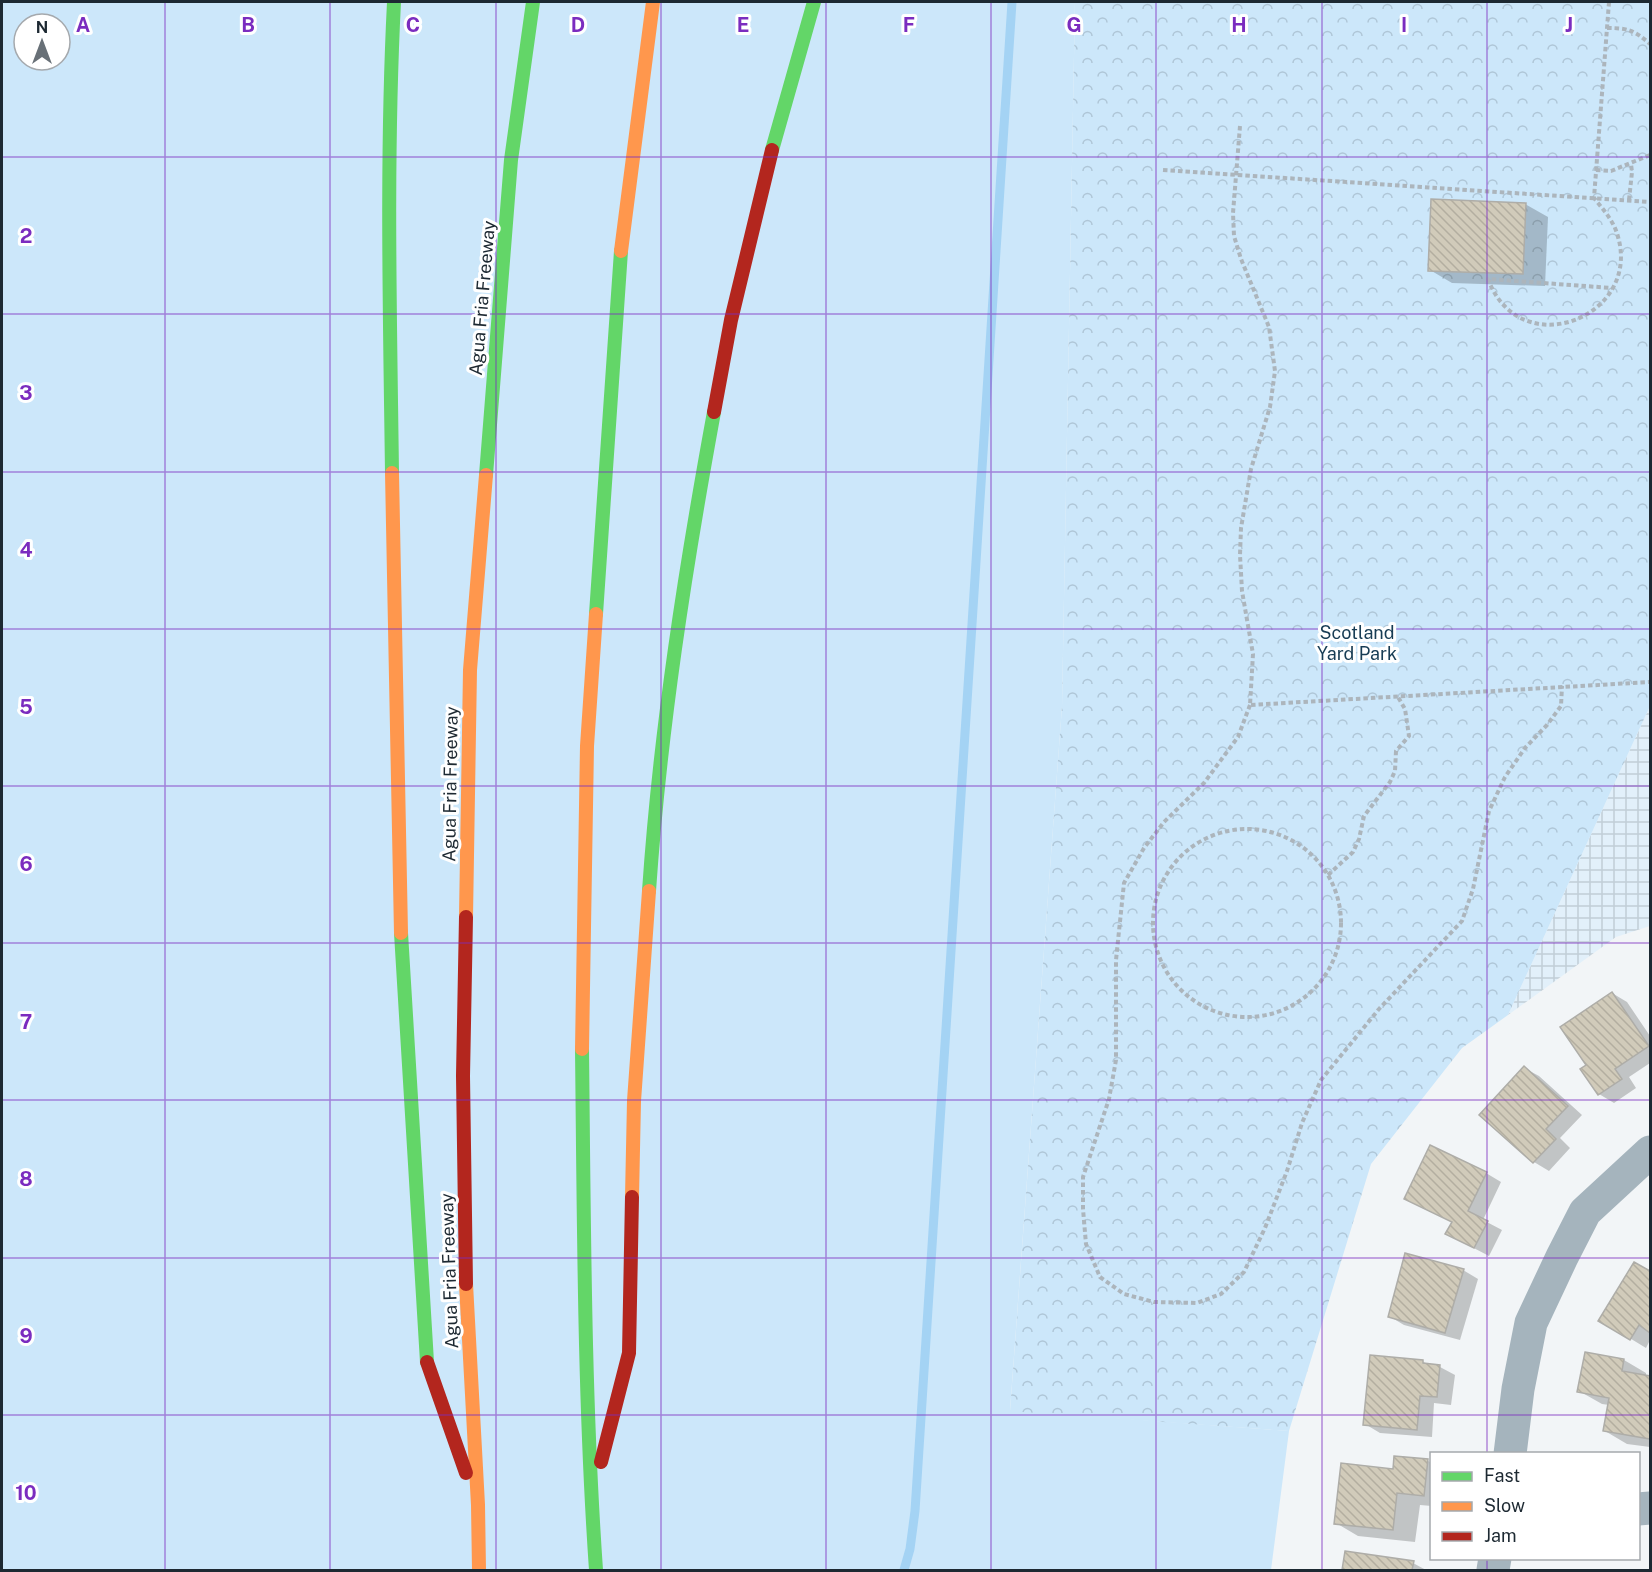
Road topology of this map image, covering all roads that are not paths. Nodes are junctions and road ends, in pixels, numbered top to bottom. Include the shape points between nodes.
1 (394, 2) edge
2 (533, 2) edge
3 (653, 2) edge
4 (814, 2) edge
5 (1649, 1153) edge
6 (1510, 1452) edge
7 (591, 1498) junction
8 (478, 1505) junction
9 (479, 1570) edge
10 (596, 1570) edge

1 - 8 highway via 389,271 400,922 427,1364
2 - 8 highway, Agua Fria Freeway via 511,160 470,670 464,1257
3 - 7 highway via 620,262 587,746 581,1004
4 - 7 highway via 765,175 731,320 673,663 639,1013 629,1353
5 - 6 street via 1585,1212 1535,1314 1518,1389
7 - 10 highway
8 - 9 highway, Agua Fria Freeway

